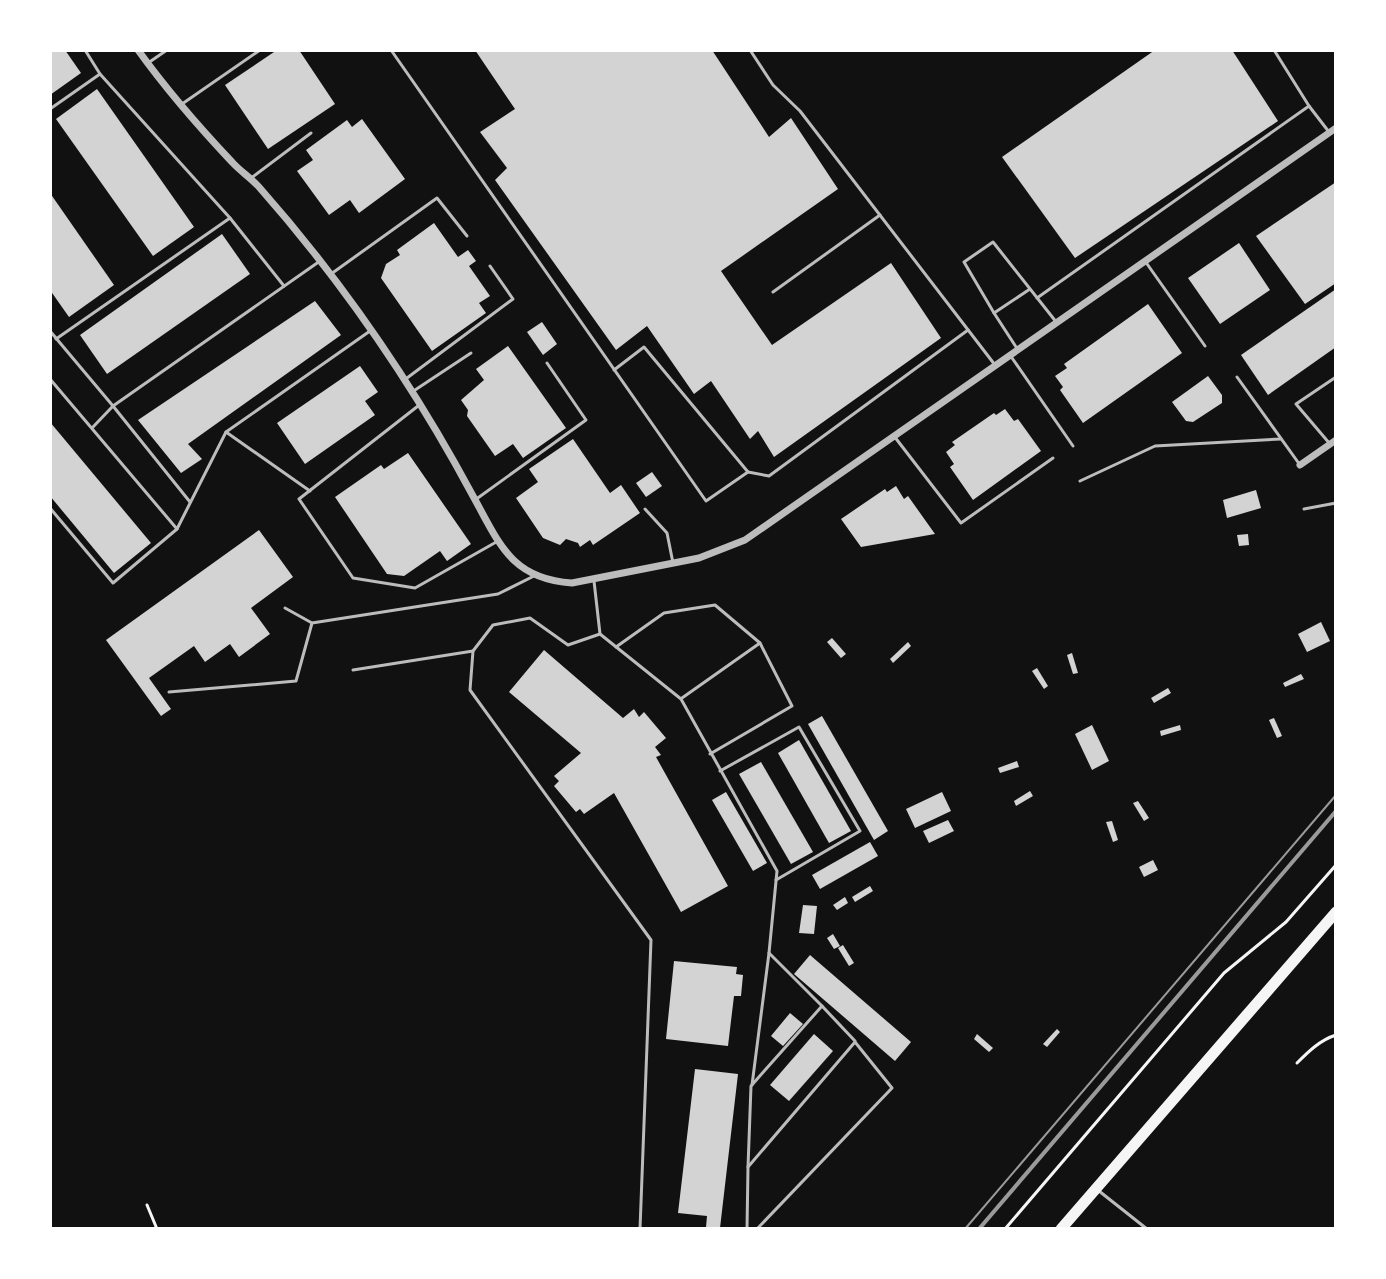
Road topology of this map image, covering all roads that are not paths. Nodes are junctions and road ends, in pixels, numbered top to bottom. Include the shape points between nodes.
1 (85, 50) edge
2 (138, 50) edge
3 (167, 50) edge
4 (260, 50) edge
5 (391, 50) edge
6 (750, 50) edge
7 (1274, 50) edge
8 (148, 63) junction
9 (100, 74) junction
10 (182, 104) junction
11 (1309, 106) junction
12 (50, 109) edge
13 (1333, 130) edge
14 (311, 133) dead end
15 (250, 179) junction
16 (880, 215) junction
17 (230, 218) junction
18 (467, 236) dead end
19 (320, 261) junction
20 (1145, 261) junction
21 (490, 266) dead end
22 (331, 274) junction
23 (284, 286) junction
24 (1030, 289) junction
25 (773, 292) dead end
26 (1037, 298) junction
27 (994, 313) junction
28 (1057, 323) junction
29 (968, 330) junction
30 (50, 331) edge
31 (370, 331) junction
32 (56, 339) junction
33 (1205, 346) dead end
34 (1018, 350) junction
35 (471, 353) dead end
36 (1010, 355) junction
37 (547, 363) dead end
38 (995, 365) junction
39 (614, 370) junction
40 (1237, 377) dead end
41 (1336, 377) edge
42 (50, 379) edge
43 (404, 380) junction
44 (412, 392) junction
45 (420, 404) junction
46 (113, 406) junction
47 (92, 429) junction
48 (226, 432) junction
49 (894, 436) junction
50 (1281, 439) junction
51 (1333, 442) edge
52 (1073, 446) dead end
53 (1053, 458) dead end
54 (1300, 465) joint
55 (748, 472) junction
56 (1080, 481) dead end
57 (310, 491) junction
58 (475, 500) junction
59 (190, 502) junction
60 (1336, 503) edge
61 (50, 508) edge
62 (645, 509) dead end
63 (1304, 509) dead end
64 (177, 529) junction
65 (498, 541) junction
66 (673, 563) junction
67 (537, 574) junction
68 (594, 577) junction
69 (285, 608) dead end
70 (312, 623) junction
71 (600, 634) junction
72 (760, 643) junction
73 (616, 647) junction
74 (473, 651) junction
75 (353, 670) dead end
76 (169, 692) dead end
77 (681, 699) junction
78 (710, 754) junction
79 (720, 771) junction
80 (776, 880) junction
81 (1336, 912) edge
82 (769, 953) junction
83 (822, 1006) junction
84 (855, 1042) junction
85 (751, 1086) junction
86 (748, 1167) junction
87 (1096, 1188) junction
88 (1141, 1227) edge
89 (640, 1229) edge
90 (747, 1229) edge
91 (757, 1229) edge
92 (1061, 1229) edge
93 (1147, 1229) edge

1 - 9 lane
2 - 8 street
3 - 8 lane
4 - 10 lane
5 - 39 lane
6 - 16 lane
7 - 11 lane
8 - 10 street
9 - 12 lane
9 - 17 lane
10 - 15 street
11 - 13 lane
11 - 26 lane
13 - 20 street
14 - 15 lane
15 - 19 street
16 - 25 lane
16 - 29 lane
17 - 23 lane
17 - 32 lane
18 - 22 lane via 437,198
19 - 22 street
19 - 23 lane
20 - 28 street
20 - 33 lane
21 - 43 lane via 513,299
22 - 31 street
23 - 46 lane
24 - 26 lane
24 - 27 lane
24 - 27 lane via 993,242 973,255 964,262
26 - 28 lane
27 - 34 lane
28 - 34 street
29 - 38 lane
29 - 55 lane via 769,476
30 - 32 lane
31 - 43 street
31 - 48 lane
32 - 46 lane
34 - 36 street
35 - 44 lane
36 - 38 street
36 - 52 lane
37 - 58 lane via 586,420
38 - 49 street
39 - 55 lane via 644,347
39 - 55 lane via 706,501
40 - 50 lane
41 - 51 lane via 1296,404
42 - 47 lane
43 - 44 street
44 - 45 street
45 - 57 lane
45 - 58 street
46 - 47 lane
46 - 59 lane
47 - 64 lane
48 - 57 lane
48 - 59 lane
49 - 53 lane via 961,523
49 - 66 street via 745,540
50 - 54 lane
50 - 56 lane via 1155,446
51 - 54 street
57 - 65 lane via 299,499 353,578 415,588
58 - 65 street
59 - 64 lane
60 - 63 lane
61 - 64 lane via 113,583
62 - 66 lane via 667,533
65 - 67 street via 521,568
66 - 68 street
67 - 68 street via 572,583
67 - 70 lane via 498,594
68 - 71 lane
69 - 70 lane
70 - 76 lane via 296,681
71 - 73 lane
71 - 74 lane via 568,645 530,618 493,625
72 - 73 lane via 715,605 664,613
72 - 77 lane
72 - 78 lane via 792,706
73 - 77 lane
74 - 75 lane
74 - 89 lane via 470,690 651,940
77 - 78 lane
78 - 79 lane
79 - 80 lane via 777,871
79 - 80 lane via 799,727 860,831
80 - 82 lane
81 - 87 main road
82 - 83 lane
82 - 85 lane
83 - 84 lane
83 - 85 lane
84 - 86 lane
84 - 91 lane via 892,1088
85 - 86 lane
86 - 90 lane
87 - 88 lane
87 - 92 main road
88 - 93 lane

